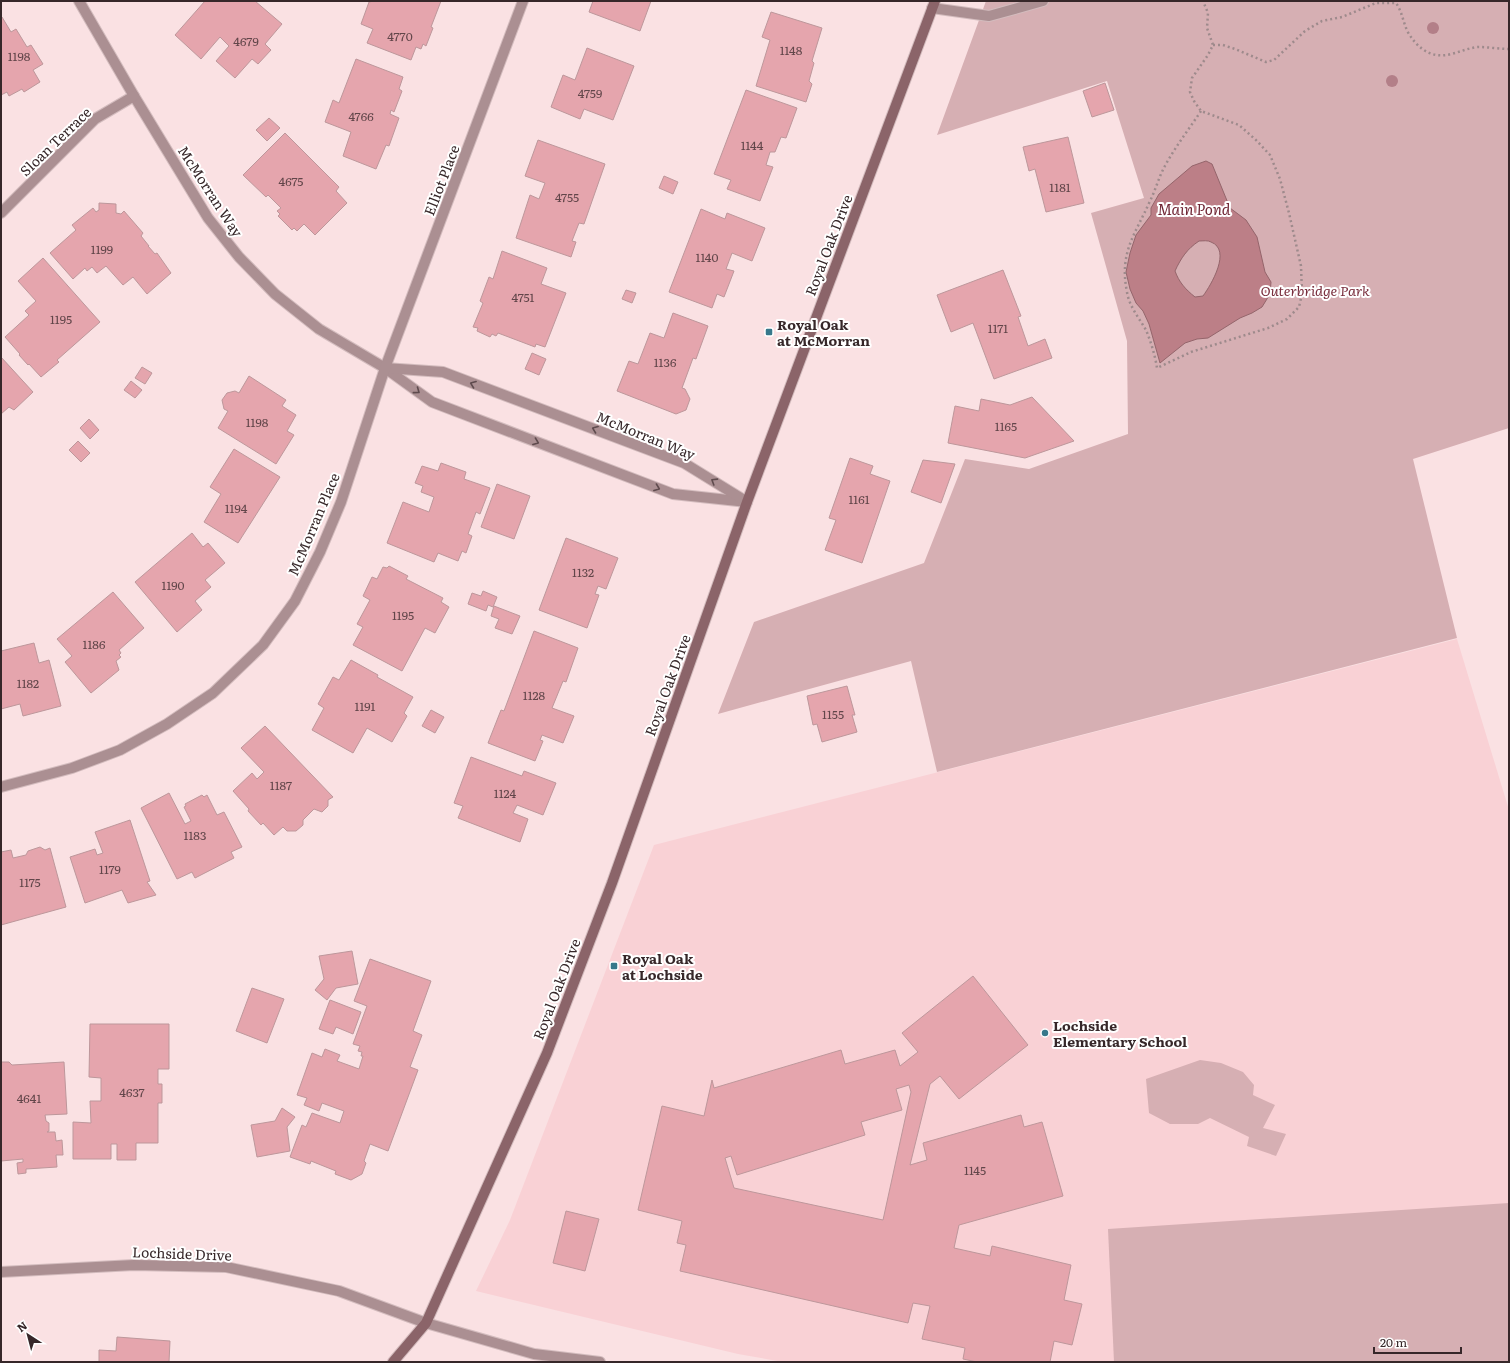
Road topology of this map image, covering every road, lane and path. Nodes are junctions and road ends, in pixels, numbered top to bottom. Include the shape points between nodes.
1 (79, 1) edge
2 (523, 1) edge
3 (1043, 1) edge
4 (1203, 1) edge
5 (1396, 2) edge
6 (934, 4) edge
7 (1213, 45) junction
8 (1509, 49) edge
9 (134, 96) junction
10 (1201, 111) junction
11 (1, 213) edge
12 (385, 368) junction
13 (747, 502) junction
14 (1, 787) edge
15 (1, 1272) edge
16 (426, 1323) junction
17 (393, 1362) edge
18 (600, 1362) edge

1 - 9 street, McMorran Way
2 - 12 street, Elliot Place
3 - 6 street via 988,16
4 - 7 path via 1208,13 1207,28
5 - 7 path via 1376,3 1342,17 1322,21 1305,31 1274,60 1266,62 1236,48
5 - 8 path via 1409,34 1421,48 1434,56 1479,47
6 - 13 main road, Royal Oak Drive
7 - 10 path via 1192,78 1190,92
9 - 11 street, Sloan Terrace via 96,119
9 - 12 street, McMorran Way via 208,218 239,258 275,294 320,329
10 - 10 path via 1239,125 1270,155 1280,180 1301,266 1302,294 1298,307 1286,319 1268,328 1207,346 1157,368 1146,331 1130,304 1124,270 1135,231 1165,165
13 -> 12 street, McMorran Way via 684,463 443,372
12 -> 13 street, McMorran Way via 432,402 673,494
12 - 14 street, McMorran Place via 341,502 320,552 295,601 263,645 213,693 168,724 120,750 72,768
13 - 16 main road, Royal Oak Drive via 612,883 549,1046
15 - 16 street, Lochside Drive via 134,1265 226,1267 339,1291
16 - 17 main road, Royal Oak Drive
16 - 18 street, Lochside Drive via 534,1354

